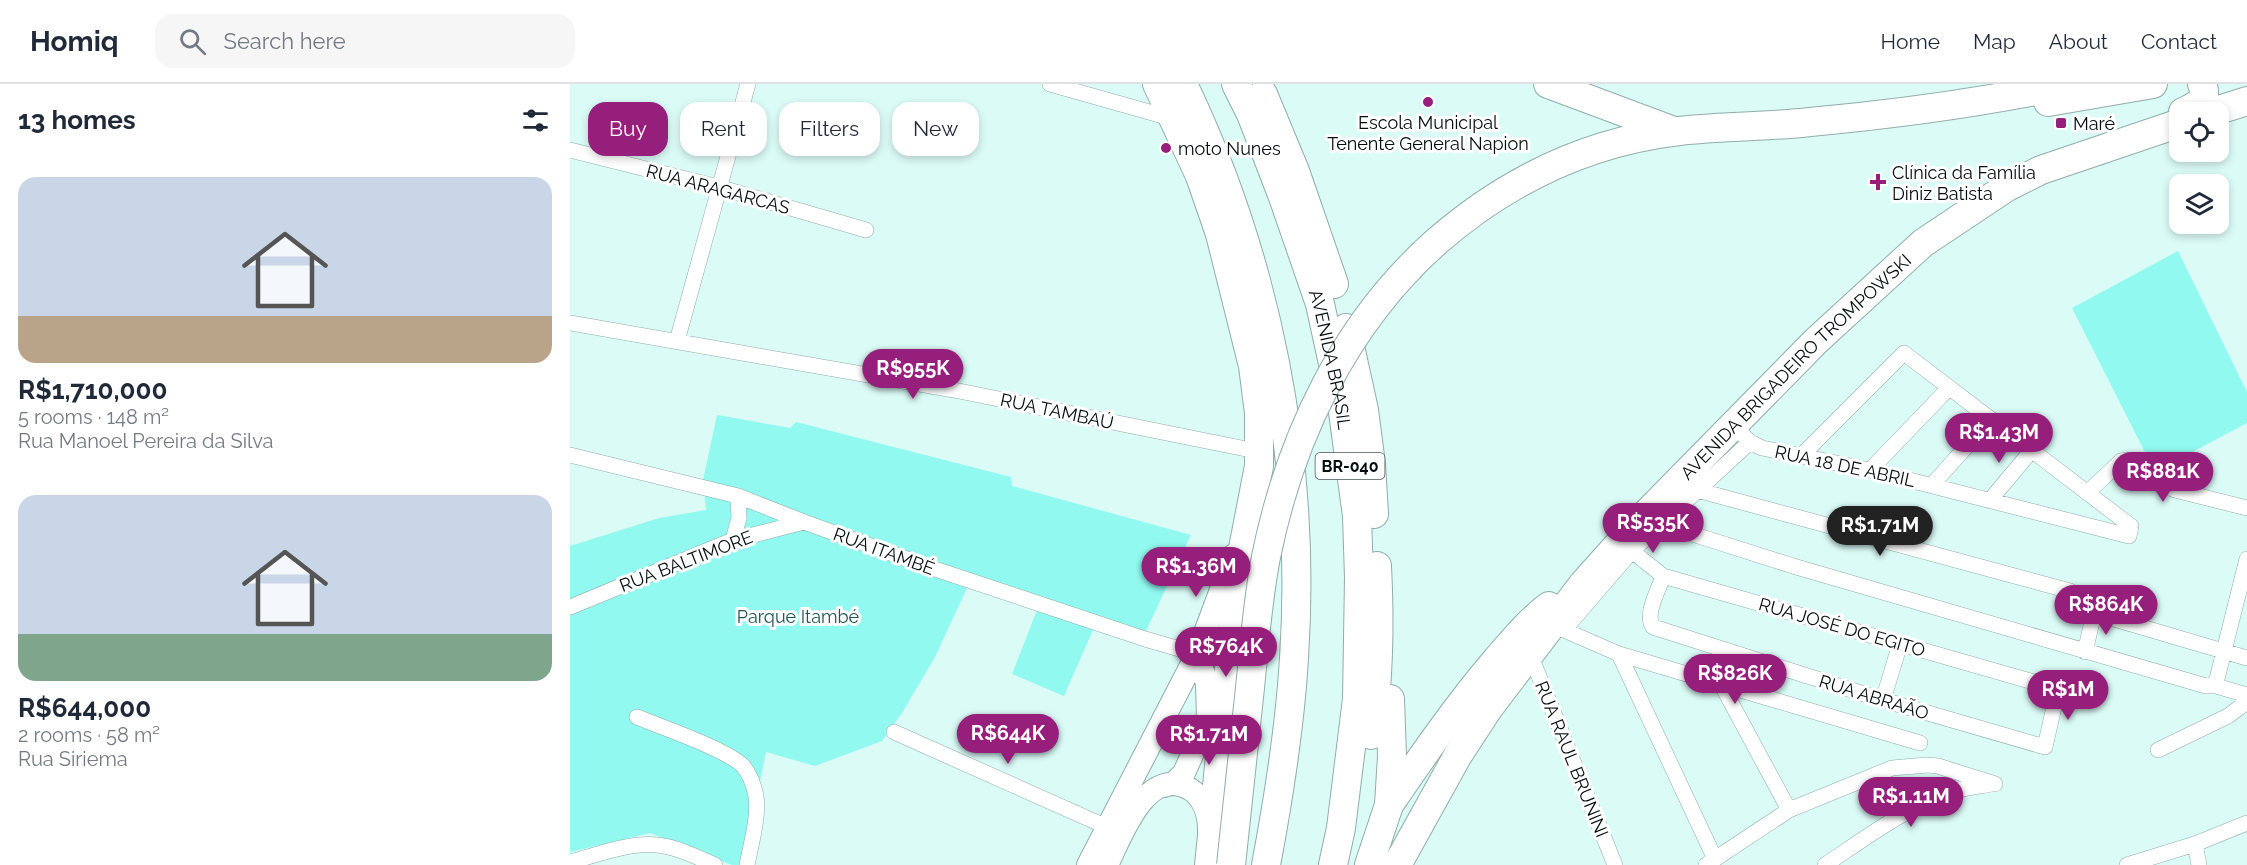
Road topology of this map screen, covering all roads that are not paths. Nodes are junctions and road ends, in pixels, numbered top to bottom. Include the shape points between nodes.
1 (748, 84) edge
2 (1050, 84) edge
3 (1157, 84) edge
4 (1183, 84) edge
5 (1236, 84) edge
6 (1258, 84) edge
7 (1548, 84) edge
8 (2070, 84) edge
9 (2153, 84) edge
10 (2202, 84) edge
11 (1968, 101) junction
12 (2247, 101) edge
13 (2200, 102) edge
14 (2229, 107) edge
15 (1174, 119) junction
16 (2169, 120) edge
17 (2169, 127) edge
18 (1676, 131) junction
19 (2134, 139) junction
20 (570, 150) edge
21 (718, 187) junction
22 (866, 230) dead end
23 (570, 323) edge
24 (677, 341) junction
25 (1949, 388) junction
26 (1991, 419) junction
27 (1741, 433) junction
28 (2032, 450) junction
29 (1261, 452) junction
30 (570, 455) edge
31 (1800, 457) junction
32 (1870, 470) junction
33 (1932, 485) junction
34 (1687, 486) junction
35 (2087, 493) junction
36 (738, 496) junction
37 (1991, 499) junction
38 (2247, 508) edge
39 (1250, 514) junction
40 (1652, 520) junction
41 (804, 522) junction
42 (733, 540) junction
43 (1632, 551) junction
44 (2247, 560) edge
45 (1663, 576) junction
46 (1583, 584) junction
47 (570, 607) edge
48 (2094, 613) junction
49 (1380, 617) junction
50 (1557, 629) junction
51 (1900, 644) junction
52 (2224, 651) junction
53 (2085, 652) junction
54 (1197, 654) junction
55 (1530, 654) junction
56 (1619, 654) junction
57 (2247, 658) edge
58 (1721, 684) junction
59 (2213, 685) junction
60 (2247, 695) edge
61 (1175, 697) junction
62 (1883, 700) junction
63 (2247, 702) edge
64 (1208, 712) junction
65 (637, 717) dead end
66 (894, 732) dead end
67 (1920, 743) dead end
68 (2045, 747) joint
69 (2158, 750) dead end
70 (1164, 786) junction
71 (1389, 805) junction
72 (1789, 810) junction
73 (2247, 823) edge
74 (1107, 827) junction
75 (2195, 844) junction
76 (570, 862) edge
77 (1217, 862) edge
78 (1711, 862) edge
79 (1373, 864) edge
80 (715, 865) edge
81 (747, 865) edge
82 (1088, 865) edge
83 (1107, 865) edge
84 (1266, 865) edge
85 (1333, 865) edge
86 (1615, 865) edge
87 (1825, 865) edge
88 (2127, 865) edge
89 (2199, 865) edge

1 - 21 street
2 - 15 street
3 - 15 highway
4 - 84 highway, BR-040 via 1214,157 1251,264 1275,361 1293,489 1294,657 1278,801
5 - 85 highway, AVENIDA BRASIL / BR-040 via 1275,176 1320,304 1342,405 1357,516 1357,699
6 - 49 highway, AVENIDA BRASIL via 1295,171 1332,278 1362,399 1371,464
7 - 18 highway
8 - 11 highway
9 - 11 highway via 2010,108
10 - 13 highway via 2205,94
11 - 18 highway via 1865,117
12 - 14 highway
15 - 29 highway via 1200,176 1223,244 1253,366
16 - 19 highway
17 - 19 highway, AVENIDA BRIGADEIRO TROMPOWSKI
18 - 77 highway, bridge via 1608,144 1558,163 1480,207 1414,262 1339,361 1310,417 1287,476 1266,557
19 - 27 highway, AVENIDA BRIGADEIRO TROMPOWSKI via 2041,170 1949,224 1916,249 1816,341
20 - 21 street, RUA ARAGARCAS
21 - 22 street, RUA ARAGARCAS
21 - 24 street
23 - 24 street, RUA TAMBAÚ
24 - 29 street, RUA TAMBAÚ via 966,392
25 - 26 street
25 - 31 street via 1904,353
25 - 32 street
26 - 28 street
26 - 33 street
27 - 31 street, RUA 18 DE ABRIL via 1762,448
27 - 34 highway, AVENIDA BRIGADEIRO TROMPOWSKI
28 - 35 street
28 - 37 street
29 - 39 highway
30 - 36 street, RUA ITAMBÉ
31 - 32 street, RUA 18 DE ABRIL
32 - 33 street, RUA 18 DE ABRIL
33 - 37 street, RUA 18 DE ABRIL
34 - 40 highway, AVENIDA BRIGADEIRO TROMPOWSKI
34 - 48 street via 2070,591
35 - 37 street, RUA 18 DE ABRIL via 2131,526 2129,536
35 - 38 street via 2121,460 2127,460 2156,483
36 - 41 street, RUA ITAMBÉ
36 - 42 street via 739,518
39 - 54 street
39 - 77 highway via 1232,619
40 - 43 street
40 - 46 highway, AVENIDA BRIGADEIRO TROMPOWSKI
40 - 53 street
41 - 42 street, RUA BALTIMORE
41 - 54 street, RUA ITAMBÉ
42 - 47 street, RUA BALTIMORE
43 - 45 street, RUA JOSÉ DO EGITO
43 - 50 street
44 - 52 street
45 - 51 street, RUA JOSÉ DO EGITO
45 - 62 street, RUA ABRAÃO via 1650,615 1653,627
46 - 50 highway, AVENIDA BRIGADEIRO TROMPOWSKI
46 - 71 highway via 1539,614 1514,640 1433,739
48 - 52 street
48 - 53 street
49 - 71 highway via 1390,697
49 - 79 highway, AVENIDA BRASIL
50 - 55 highway, AVENIDA BRIGADEIRO TROMPOWSKI
50 - 56 street
51 - 62 street
51 - 68 street, RUA JOSÉ DO EGITO via 2058,689
52 - 57 street
52 - 59 street
53 - 59 street
54 - 61 street
54 - 64 street via 1207,683
55 - 79 highway, AVENIDA BRIGADEIRO TROMPOWSKI
55 - 86 street, RUA RAUL BRUNINI
56 - 58 street
56 - 78 street
58 - 67 street
58 - 72 street
59 - 60 street
61 - 64 street via 1183,691 1197,693 1205,700
61 - 74 street
62 - 68 street, RUA ABRAÃO
63 - 69 street via 2228,716
64 - 70 street via 1207,724 1184,773
65 - 81 street via 727,755 742,766 752,780 756,797
66 - 74 street
70 - 77 street via 1187,787 1200,799 1209,816
70 - 83 street via 1137,805
71 - 79 highway
72 - 78 street
72 - 87 street via 1900,767 1938,766 1995,784 1961,790 1902,814
73 - 75 street
74 - 82 street
75 - 88 street
75 - 89 street
76 - 80 street via 638,845 658,845

